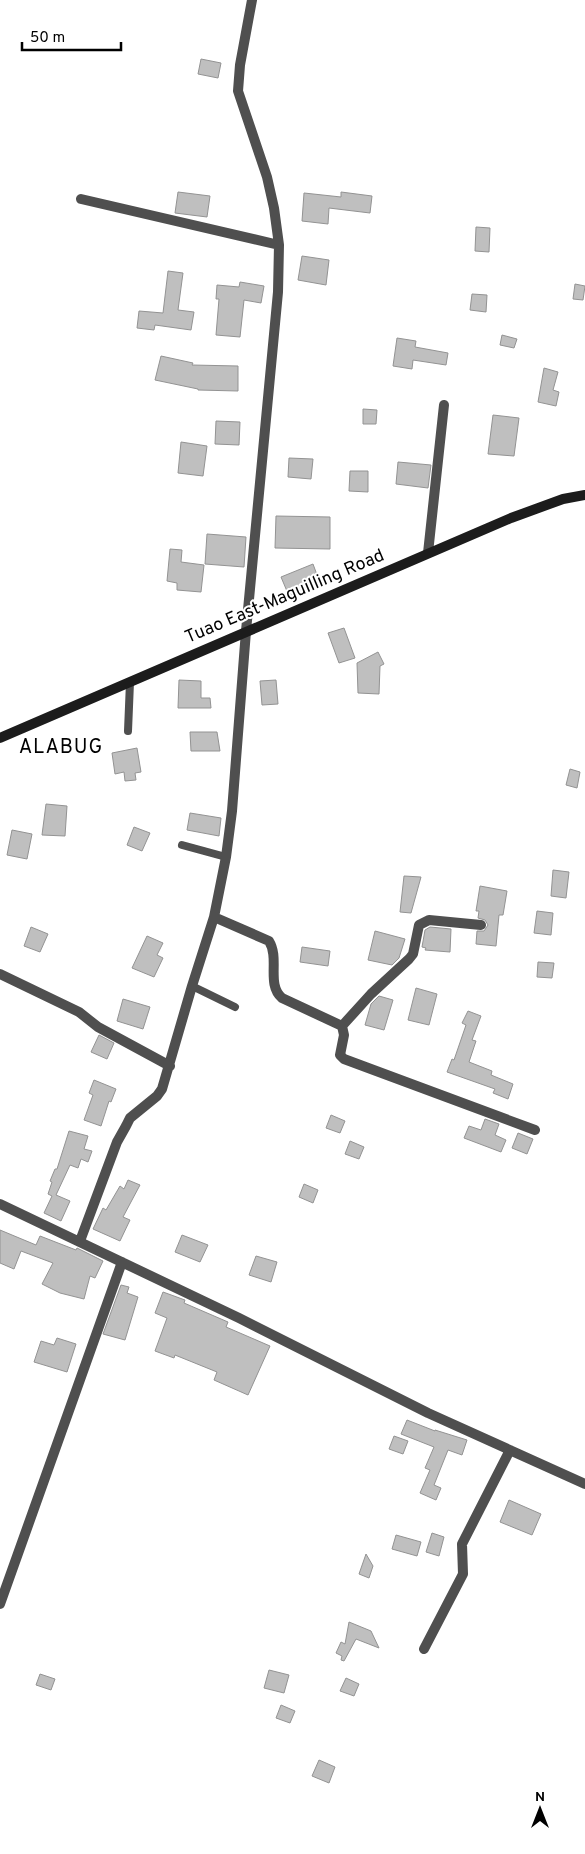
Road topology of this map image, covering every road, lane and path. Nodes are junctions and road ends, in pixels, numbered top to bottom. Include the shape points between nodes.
1 (252, 0) edge
2 (81, 199) dead end
3 (279, 245) junction
4 (444, 405) dead end
5 (585, 495) edge
6 (428, 553) junction
7 (246, 631) junction
8 (130, 682) junction
9 (128, 730) dead end
10 (0, 738) edge
11 (182, 845) dead end
12 (226, 856) junction
13 (214, 917) junction
14 (481, 925) dead end
15 (0, 974) edge
16 (192, 986) junction
17 (235, 1007) dead end
18 (342, 1026) junction
19 (170, 1066) junction
20 (536, 1130) dead end
21 (0, 1204) edge
22 (80, 1241) junction
23 (122, 1262) junction
24 (510, 1450) junction
25 (585, 1484) edge
26 (0, 1604) edge
27 (424, 1649) dead end

1 - 3 street via 238,91 267,177
2 - 3 street
3 - 7 street via 278,292
4 - 6 street
5 - 6 main road, Tuao East-Maguilling Road via 545,504
6 - 7 main road, Tuao East-Maguilling Road
7 - 8 main road, Tuao East-Maguilling Road
7 - 12 street
8 - 9 lane
8 - 10 main road, Tuao East-Maguilling Road
11 - 12 lane
12 - 13 street
13 - 16 street
13 - 18 street via 269,942 274,956 276,994
14 - 18 street via 422,922 413,954
15 - 19 street via 79,1012 98,1027
16 - 17 lane
16 - 19 street
18 - 20 street via 344,1035 340,1055 344,1059
19 - 22 street via 157,1096 130,1118 121,1134
21 - 22 street
22 - 23 street
23 - 24 street
23 - 26 street
24 - 25 street
24 - 27 street via 462,1544 463,1574

